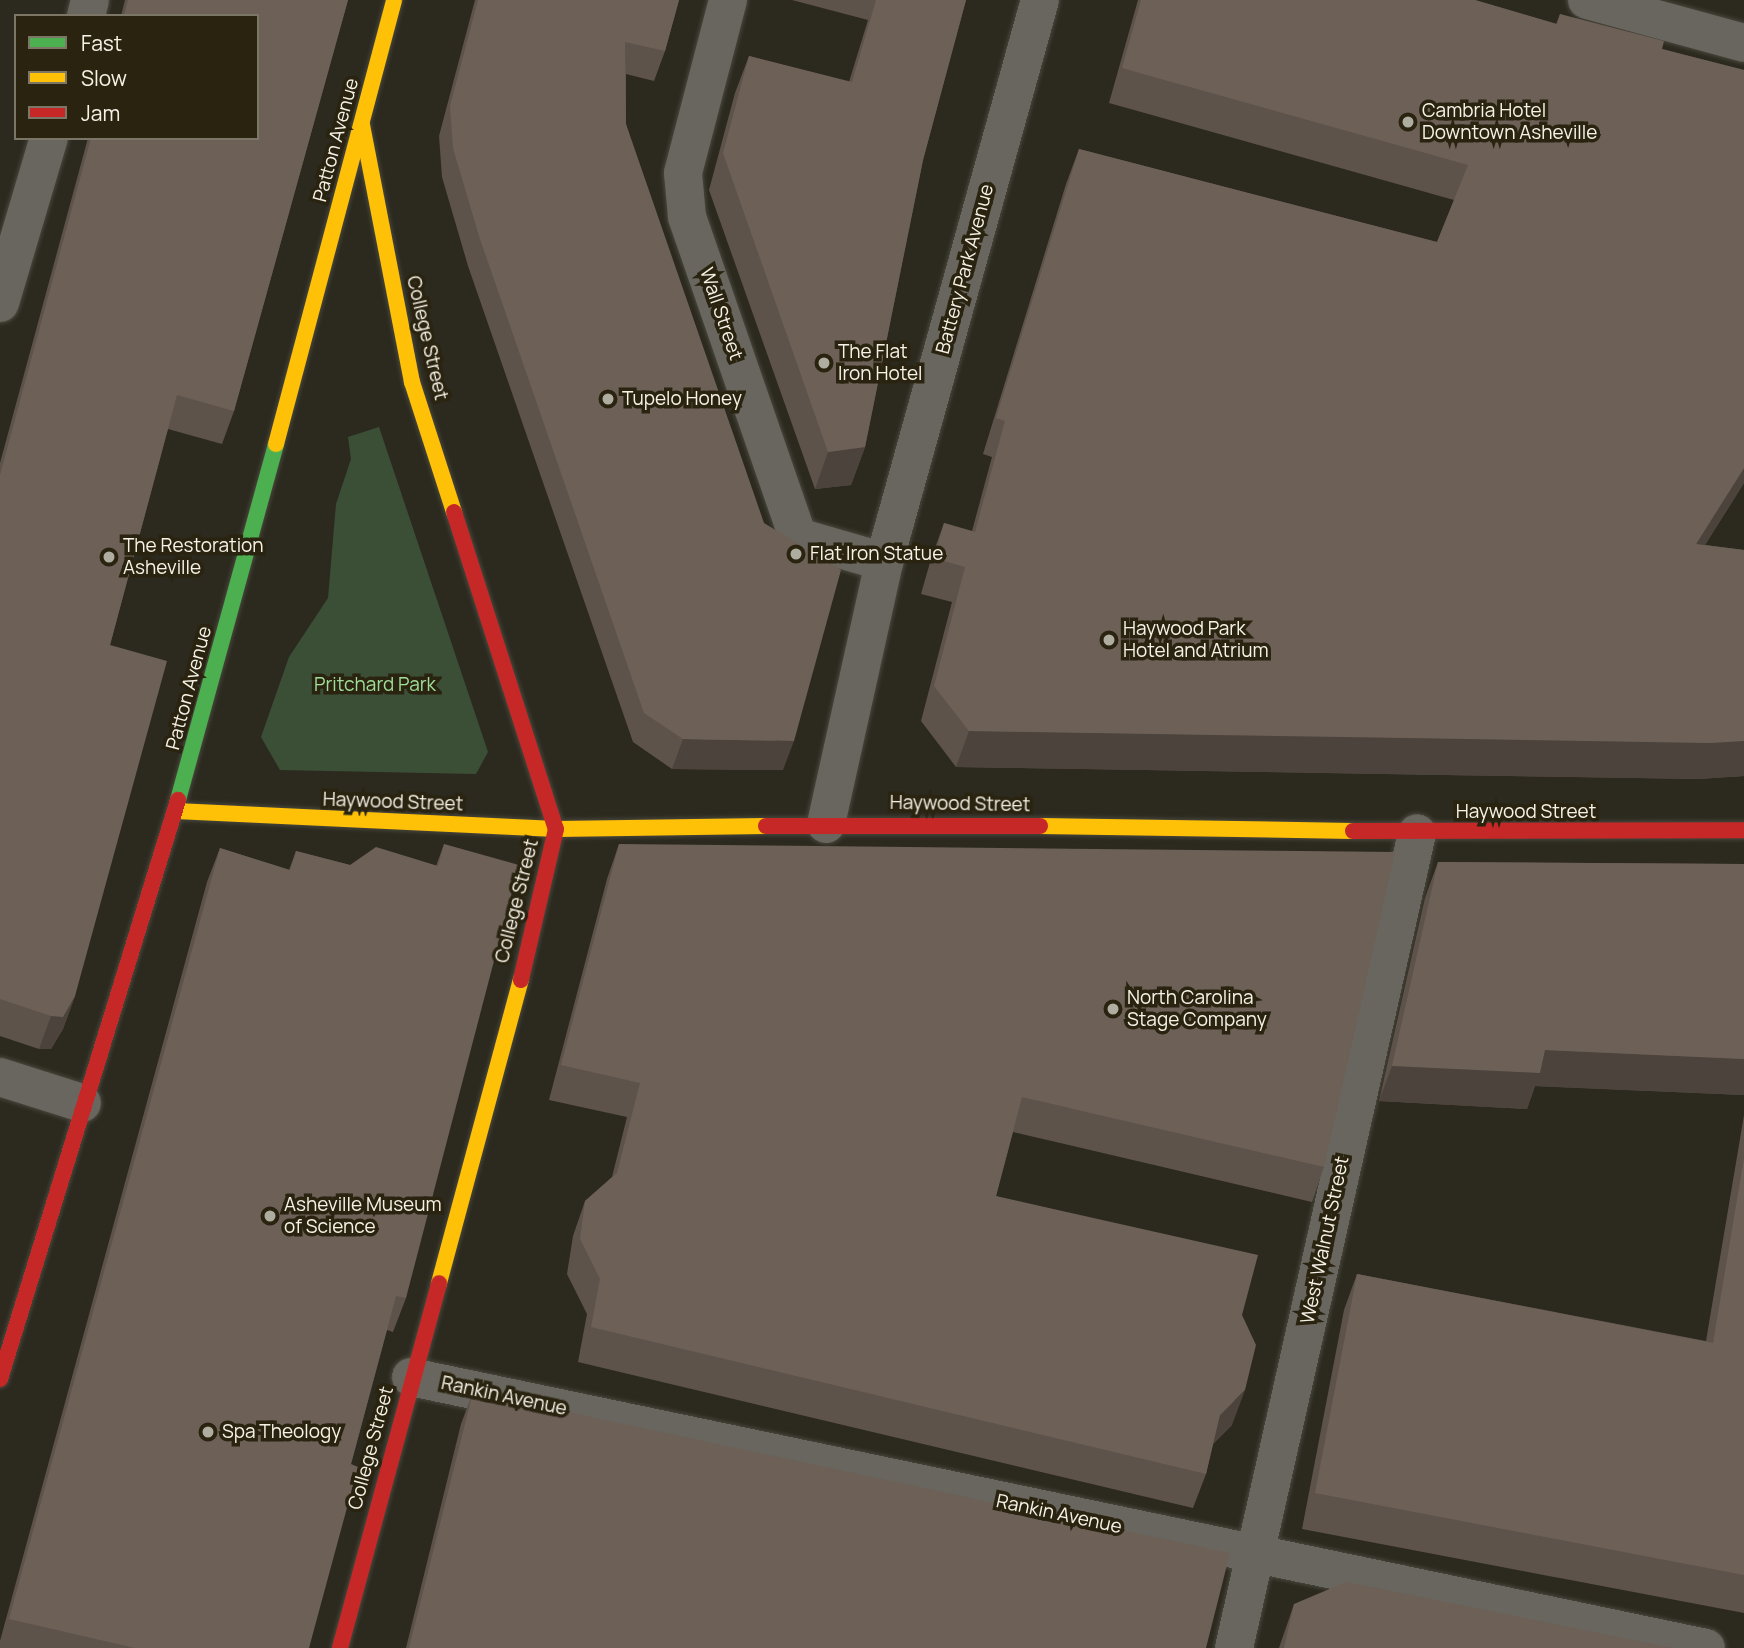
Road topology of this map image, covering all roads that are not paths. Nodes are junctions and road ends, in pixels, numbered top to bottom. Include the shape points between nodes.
1 (394, 0) edge
2 (728, 0) edge
3 (1040, 0) edge
4 (1587, 0) edge
5 (1744, 43) edge
6 (362, 125) junction
7 (48, 140) edge
8 (0, 303) edge
9 (884, 562) junction
10 (176, 811) junction
11 (826, 824) junction
12 (556, 830) junction
13 (1744, 830) edge
14 (1417, 833) junction
15 (0, 1077) edge
16 (82, 1103) junction
17 (411, 1377) junction
18 (0, 1379) edge
19 (1257, 1556) junction
20 (340, 1648) edge
21 (1234, 1648) edge
22 (1706, 1648) edge

1 - 6 main road, Patton Avenue
2 - 9 street, Wall Street via 683,173 687,217 798,537
3 - 9 street, Battery Park Avenue
4 - 5 street
6 - 10 main road, Patton Avenue
6 - 12 main road, College Street via 412,382
7 - 8 street
9 - 11 street, Battery Park Avenue
10 - 12 main road, Haywood Street
10 - 16 main road, Patton Avenue
11 - 12 main road, Haywood Street
11 - 14 main road, Haywood Street
12 - 17 main road, College Street via 550,872
13 - 14 main road, Haywood Street
14 - 19 street, West Walnut Street
15 - 16 street
16 - 18 main road, Patton Avenue
17 - 19 street, Rankin Avenue
17 - 20 main road, College Street
19 - 21 street, West Walnut Street
19 - 22 street, Rankin Avenue

